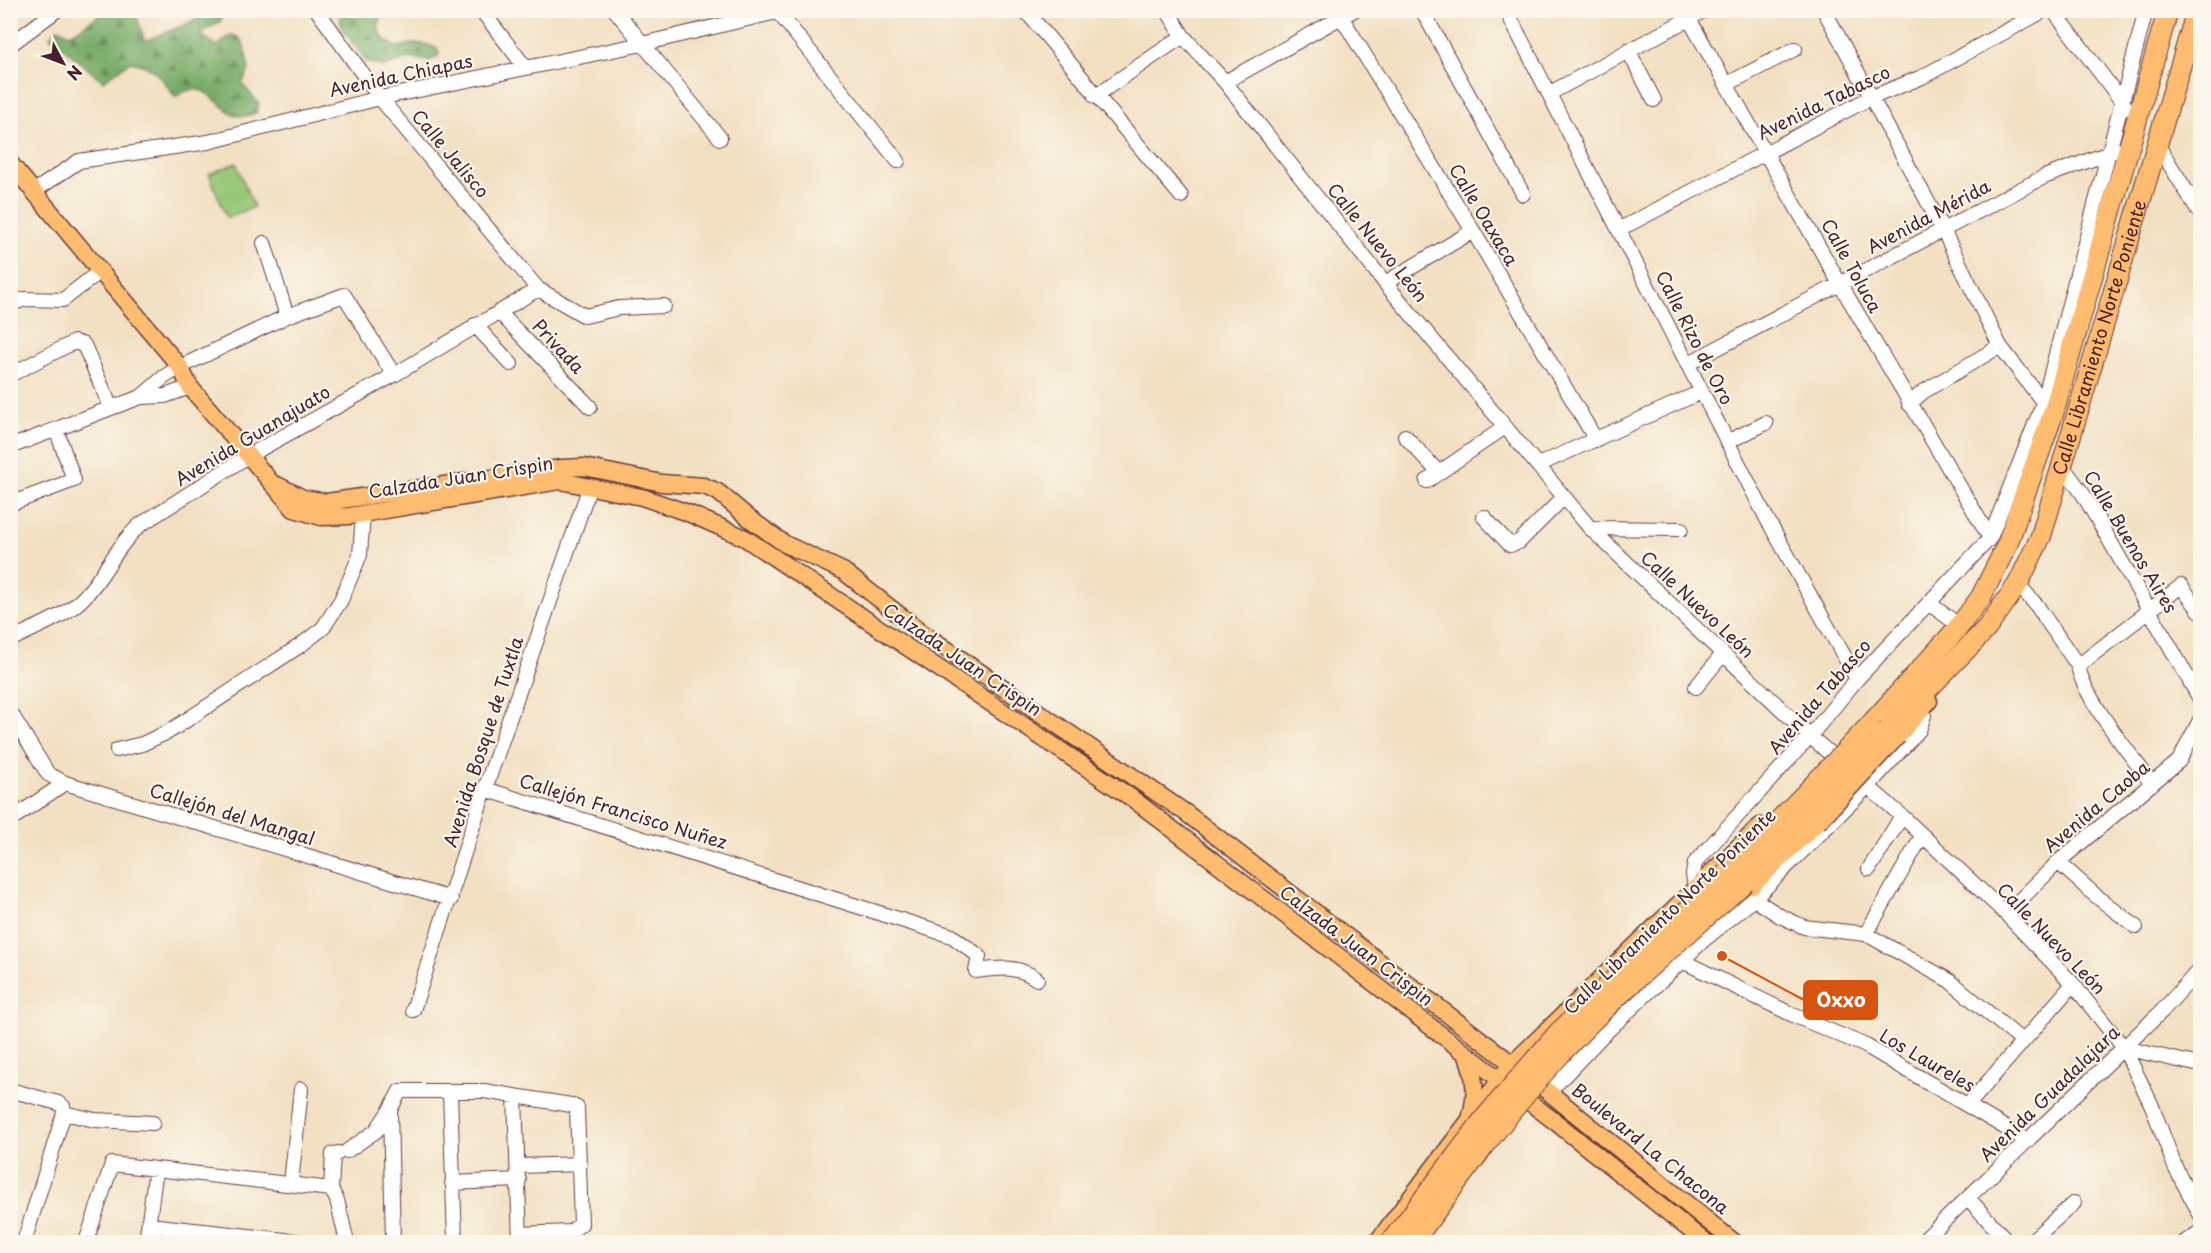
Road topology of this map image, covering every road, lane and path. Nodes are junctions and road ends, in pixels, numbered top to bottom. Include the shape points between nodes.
1 (57, 10) edge
2 (317, 10) edge
3 (481, 10) edge
4 (615, 10) edge
5 (1025, 10) edge
6 (1167, 10) edge
7 (1354, 10) edge
8 (1422, 10) edge
9 (1506, 10) edge
10 (1705, 10) edge
11 (1824, 10) edge
12 (2045, 10) edge
13 (2053, 10) edge
14 (2146, 10) edge
15 (2168, 10) edge
16 (2197, 10) edge
17 (781, 11) edge
18 (1339, 14) edge
19 (1686, 14) edge
20 (1183, 36) junction
21 (642, 44) junction
22 (10, 45) edge
23 (2157, 46) junction
24 (1795, 49) dead end
25 (1628, 50) junction
26 (2184, 54) junction
27 (526, 68) junction
28 (1225, 82) junction
29 (1726, 84) junction
30 (1550, 93) junction
31 (1095, 96) junction
32 (380, 98) junction
33 (1870, 98) junction
34 (1654, 100) dead end
35 (2131, 109) junction
36 (720, 138) dead end
37 (2157, 144) junction
38 (2120, 149) junction
39 (1765, 152) junction
40 (898, 161) dead end
41 (10, 163) edge
42 (33, 192) junction
43 (1523, 194) dead end
44 (1182, 196) dead end
45 (2200, 213) edge
46 (1620, 229) junction
47 (1943, 230) junction
48 (1473, 231) junction
49 (264, 243) dead end
50 (99, 272) junction
51 (1385, 283) junction
52 (1839, 284) junction
53 (538, 289) junction
54 (10, 304) edge
55 (664, 306) dead end
56 (499, 312) junction
57 (287, 316) junction
58 (475, 325) junction
59 (2000, 346) junction
60 (511, 364) dead end
61 (1688, 364) junction
62 (180, 367) junction
63 (10, 375) edge
64 (394, 375) junction
65 (190, 387) junction
66 (1701, 392) junction
67 (141, 397) junction
68 (1909, 404) junction
69 (590, 407) dead end
70 (111, 408) junction
71 (2048, 408) junction
72 (1766, 423) dead end
73 (1505, 427) junction
74 (56, 429) junction
75 (1406, 436) dead end
76 (1596, 440) junction
77 (1727, 442) junction
78 (10, 447) edge
79 (248, 456) junction
80 (1538, 465) junction
81 (2063, 467) junction
82 (266, 477) junction
83 (590, 486) junction
84 (704, 486) junction
85 (721, 494) junction
86 (1564, 497) junction
87 (10, 504) edge
88 (688, 513) junction
89 (363, 514) junction
90 (1484, 517) dead end
91 (707, 521) junction
92 (1590, 528) junction
93 (1681, 529) dead end
94 (1990, 537) junction
95 (2002, 556) junction
96 (1972, 559) junction
97 (2018, 584) junction
98 (1981, 597) junction
99 (1930, 604) junction
100 (2150, 611) junction
101 (2200, 611) edge
102 (1953, 621) junction
103 (10, 640) edge
104 (1969, 648) junction
105 (1723, 654) junction
106 (2078, 666) junction
107 (1857, 679) junction
108 (1696, 687) dead end
109 (2200, 699) edge
110 (1921, 709) junction
111 (10, 712) edge
112 (2200, 720) edge
113 (1877, 730) junction
114 (1810, 736) junction
115 (117, 750) dead end
116 (65, 783) junction
117 (2152, 784) junction
118 (1868, 786) junction
119 (485, 789) junction
120 (1809, 810) junction
121 (1902, 816) junction
122 (10, 820) edge
123 (1922, 836) junction
124 (2058, 862) junction
125 (1869, 869) dead end
126 (1743, 883) junction
127 (1695, 888) junction
128 (452, 899) junction
129 (2006, 914) junction
130 (2136, 927) dead end
131 (1866, 934) junction
132 (2200, 957) edge
133 (1677, 959) junction
134 (2200, 969) edge
135 (1037, 979) dead end
136 (2189, 980) junction
137 (2073, 984) junction
138 (413, 1010) dead end
139 (2022, 1041) junction
140 (1534, 1042) junction
141 (1483, 1043) junction
142 (2124, 1048) junction
143 (1467, 1055) junction
144 (1512, 1064) junction
145 (2200, 1065) edge
146 (1499, 1079) junction
147 (301, 1089) dead end
148 (1545, 1089) junction
149 (10, 1090) edge
150 (450, 1091) junction
151 (515, 1096) junction
152 (1528, 1101) junction
153 (1968, 1105) junction
154 (390, 1110) junction
155 (64, 1113) junction
156 (1469, 1121) junction
157 (153, 1124) dead end
158 (2028, 1141) junction
159 (580, 1164) junction
160 (519, 1166) junction
161 (156, 1169) junction
162 (519, 1180) junction
163 (291, 1183) junction
164 (452, 1183) junction
165 (331, 1189) junction
166 (1968, 1198) junction
167 (2074, 1203) dead end
168 (2200, 1214) edge
169 (149, 1225) junction
170 (2200, 1232) edge
171 (520, 1238) edge
172 (24, 1242) edge
173 (86, 1242) edge
174 (146, 1242) edge
175 (303, 1242) edge
176 (347, 1242) edge
177 (393, 1242) edge
178 (455, 1242) edge
179 (1377, 1242) edge
180 (1391, 1242) edge
181 (1413, 1242) edge
182 (1423, 1242) edge
183 (1705, 1242) edge
184 (1734, 1242) edge
185 (1922, 1242) edge
186 (2008, 1242) edge
187 (2030, 1242) edge
188 (2185, 1242) edge

1 - 22 street
2 - 32 street, Calle Jalisco
3 - 27 street
4 - 21 street
5 - 31 street
6 - 20 street, Calle Nuevo León
7 - 18 street
8 - 43 street
9 - 30 street, Calle Rizo de Oro
10 - 19 street
11 - 33 street
12 - 33 street, Avenida Tabasco via 1922,77
13 - 35 street
14 - 35 street
15 - 23 highway, Calle Libramiento Norte Poniente
16 - 26 highway, Calle Libramiento Norte Poniente
17 - 21 street, Avenida Chiapas
17 - 40 street
18 - 28 street
18 - 48 street, Calle Oaxaca
19 - 25 street
19 - 29 street, Calle Toluca
20 - 28 street, Calle Nuevo León
20 - 31 street
21 - 27 street, Avenida Chiapas
21 - 36 street
23 - 26 highway
23 - 35 highway, Calle Libramiento Norte Poniente
24 - 29 street
25 - 30 street
25 - 34 street
26 - 37 highway, Calle Libramiento Norte Poniente
27 - 32 street, Avenida Chiapas
28 - 51 street, Calle Nuevo León
29 - 39 street, Calle Toluca
30 - 46 street, Calle Rizo de Oro
31 - 44 street
32 - 42 street, Avenida Chiapas via 208,142 80,161
32 - 53 street, Calle Jalisco
33 - 39 street, Avenida Tabasco
33 - 47 street
35 - 38 highway, Calle Libramiento Norte Poniente
37 - 45 street
37 - 81 highway, Calle Libramiento Norte Poniente
38 - 47 street, Avenida Mérida via 2044,177
38 - 71 highway, Calle Libramiento Norte Poniente
39 - 46 street, Avenida Tabasco
39 - 52 street, Calle Toluca
41 - 42 main road, Calzada Juan Crispin
42 - 50 main road, Calzada Juan Crispin
46 - 61 street, Calle Rizo de Oro
47 - 52 street, Avenida Mérida
47 - 59 street
48 - 51 street
48 - 76 street, Calle Oaxaca
49 - 57 street
50 - 54 street via 63,300 21,299
50 - 62 main road, Calzada Juan Crispin
51 - 73 street, Calle Nuevo León
52 - 61 street, Avenida Mérida
52 - 68 street, Calle Toluca
53 - 55 street via 585,316 619,308
53 - 56 street, Avenida Guanajuato
56 - 58 street, Avenida Guanajuato
56 - 69 street, Privada
57 - 62 street
57 - 64 street via 344,295
58 - 60 street
58 - 64 street, Avenida Guanajuato
59 - 68 street
59 - 71 street
61 - 66 street, Calle Rizo de Oro
62 - 65 main road, Calzada Juan Crispin
62 - 67 street
63 - 70 street via 80,342
64 - 79 street, Avenida Guanajuato
65 - 67 street via 165,396
65 - 79 main road, Calzada Juan Crispin
66 - 76 street
66 - 77 street, Calle Rizo de Oro
67 - 70 street
68 - 94 street, Calle Toluca
70 - 74 street
71 - 94 street, Avenida Tabasco
71 - 95 highway, Calle Libramiento Norte Poniente
72 - 77 street
73 - 75 street via 1433,477
73 - 80 street, Calle Nuevo León
74 - 78 street
74 - 87 street via 74,480
76 - 80 street
77 - 107 street, Calle Rizo de Oro
79 - 82 main road, Calzada Juan Crispin
79 - 103 street, Avenida Guanajuato via 140,525 86,596 61,614
80 - 86 street, Calle Nuevo León
81 - 97 highway, Calle Libramiento Norte Poniente via 2041,536
81 - 100 street, Calle Buenos Aires via 2083,494
82 - 84 main road, Calzada Juan Crispin via 286,491 327,502 584,467 662,483
82 - 89 main road, Calzada Juan Crispin via 294,509 321,517
83 - 88 main road, Calzada Juan Crispin via 642,497
83 - 89 main road, Calzada Juan Crispin via 560,481
83 - 119 street, Avenida Bosque de Tuxtla
84 - 85 main road, Calzada Juan Crispin
84 - 88 main road via 689,495
85 - 91 main road via 718,510
85 - 141 main road, Calzada Juan Crispin via 786,544 843,571 920,631 1186,813
86 - 90 street via 1519,542 1510,545
86 - 92 street, Calle Nuevo León
88 - 91 main road, Calzada Juan Crispin
89 - 115 street via 360,555 342,600 323,628 170,731
91 - 143 main road, Calzada Juan Crispin via 776,558 1133,799
92 - 93 street
92 - 105 street, Calle Nuevo León
94 - 96 street, Avenida Tabasco
95 - 96 street
95 - 98 highway, Calle Libramiento Norte Poniente
96 - 99 street, Avenida Tabasco
97 - 104 highway, Calle Libramiento Norte Poniente
97 - 106 street
98 - 102 main road, Calle Libramiento Norte Poniente
98 - 113 highway, Calle Libramiento Norte Poniente
99 - 102 street
99 - 107 street, Avenida Tabasco
100 - 101 street via 2181,586
100 - 106 street
100 - 109 street, Calle Buenos Aires
102 - 113 main road, Calle Libramiento Norte Poniente
104 - 110 main road, Calle Libramiento Norte Poniente via 1961,665
104 - 113 highway, Calle Libramiento Norte Poniente
105 - 108 street
105 - 114 street, Calle Nuevo León
106 - 117 street via 2094,702
107 - 114 street, Avenida Tabasco
110 - 113 main road, Calle Libramiento Norte Poniente
110 - 118 street via 1924,715 1919,730
111 - 116 street via 48,774
112 - 117 street, Avenida Caoba via 2179,761
113 - 120 highway, Calle Libramiento Norte Poniente, bridge
113 - 120 main road, Calle Libramiento Norte Poniente, bridge
113 - 127 main road, Calle Libramiento Norte Poniente via 1811,775
114 - 118 street, Calle Nuevo León
114 - 127 street, Avenida Tabasco via 1695,863
116 - 122 street
116 - 128 street, Callejón del Mangal
117 - 124 street, Avenida Caoba
118 - 121 street, Calle Nuevo León
118 - 126 street
119 - 128 street, Avenida Bosque de Tuxtla
119 - 135 street, Callejón Francisco Nuñez via 952,936 978,956 976,971 1012,967
120 - 126 highway, Calle Libramiento Norte Poniente
120 - 133 main road, Calle Libramiento Norte Poniente via 1733,906
121 - 123 street, Calle Nuevo León
121 - 125 street
123 - 129 street, Calle Nuevo León
123 - 131 street
124 - 129 street, Avenida Caoba
124 - 130 street
126 - 131 street via 1780,916 1804,927
126 - 133 street
126 - 180 highway, Calle Libramiento Norte Poniente, bridge via 1559,1032 1484,1119
126 - 181 highway, Calle Libramiento Norte Poniente, bridge via 1557,1058 1502,1122
127 - 140 main road, Calle Libramiento Norte Poniente
128 - 138 street, Avenida Bosque de Tuxtla
129 - 137 street, Calle Nuevo León
131 - 139 street via 1950,981
132 - 136 street
133 - 148 main road, Calle Libramiento Norte Poniente via 1575,1050
133 - 153 street, Los Laureles via 1866,1046
134 - 136 street, Avenida Guadalajara
136 - 142 street, Avenida Guadalajara
137 - 139 street
137 - 142 street, Calle Nuevo León
139 - 153 street
140 - 141 main road via 1511,1047
140 - 144 main road, Calle Libramiento Norte Poniente
141 - 144 main road, Calzada Juan Crispin
142 - 145 street
142 - 158 street, Avenida Guadalajara
142 - 168 street, Calle Nuevo León via 2175,1167
143 - 146 main road, Calzada Juan Crispin
143 - 156 main road via 1474,1076 1475,1099
144 - 146 main road, Calle Libramiento Norte Poniente
144 - 148 main road, Calzada Juan Crispin
146 - 152 main road, Calzada Juan Crispin
146 - 156 main road, Calle Libramiento Norte Poniente
147 - 163 street
148 - 152 main road, Calle Libramiento Norte Poniente
148 - 184 main road, Boulevard La Chacona
149 - 155 street via 58,1103
150 - 151 street
150 - 154 street via 400,1091
150 - 164 street
151 - 159 street via 577,1108
151 - 160 street
152 - 182 main road, Calle Libramiento Norte Poniente
152 - 183 main road, Calzada Juan Crispin
153 - 158 street, Los Laureles
154 - 165 street via 375,1131 339,1153
154 - 177 street
155 - 157 street via 95,1120
155 - 172 street
156 - 179 main road, Calle Libramiento Norte Poniente
158 - 166 street, Avenida Guadalajara
159 - 160 street
159 - 171 street via 579,1228
160 - 162 street
161 - 163 street
161 - 169 street
161 - 173 street via 112,1164
162 - 164 street
162 - 171 street
163 - 165 street
164 - 178 street
165 - 176 street
166 - 185 street, Avenida Guadalajara
166 - 186 street
167 - 187 street
169 - 174 street
169 - 175 street
170 - 188 street

